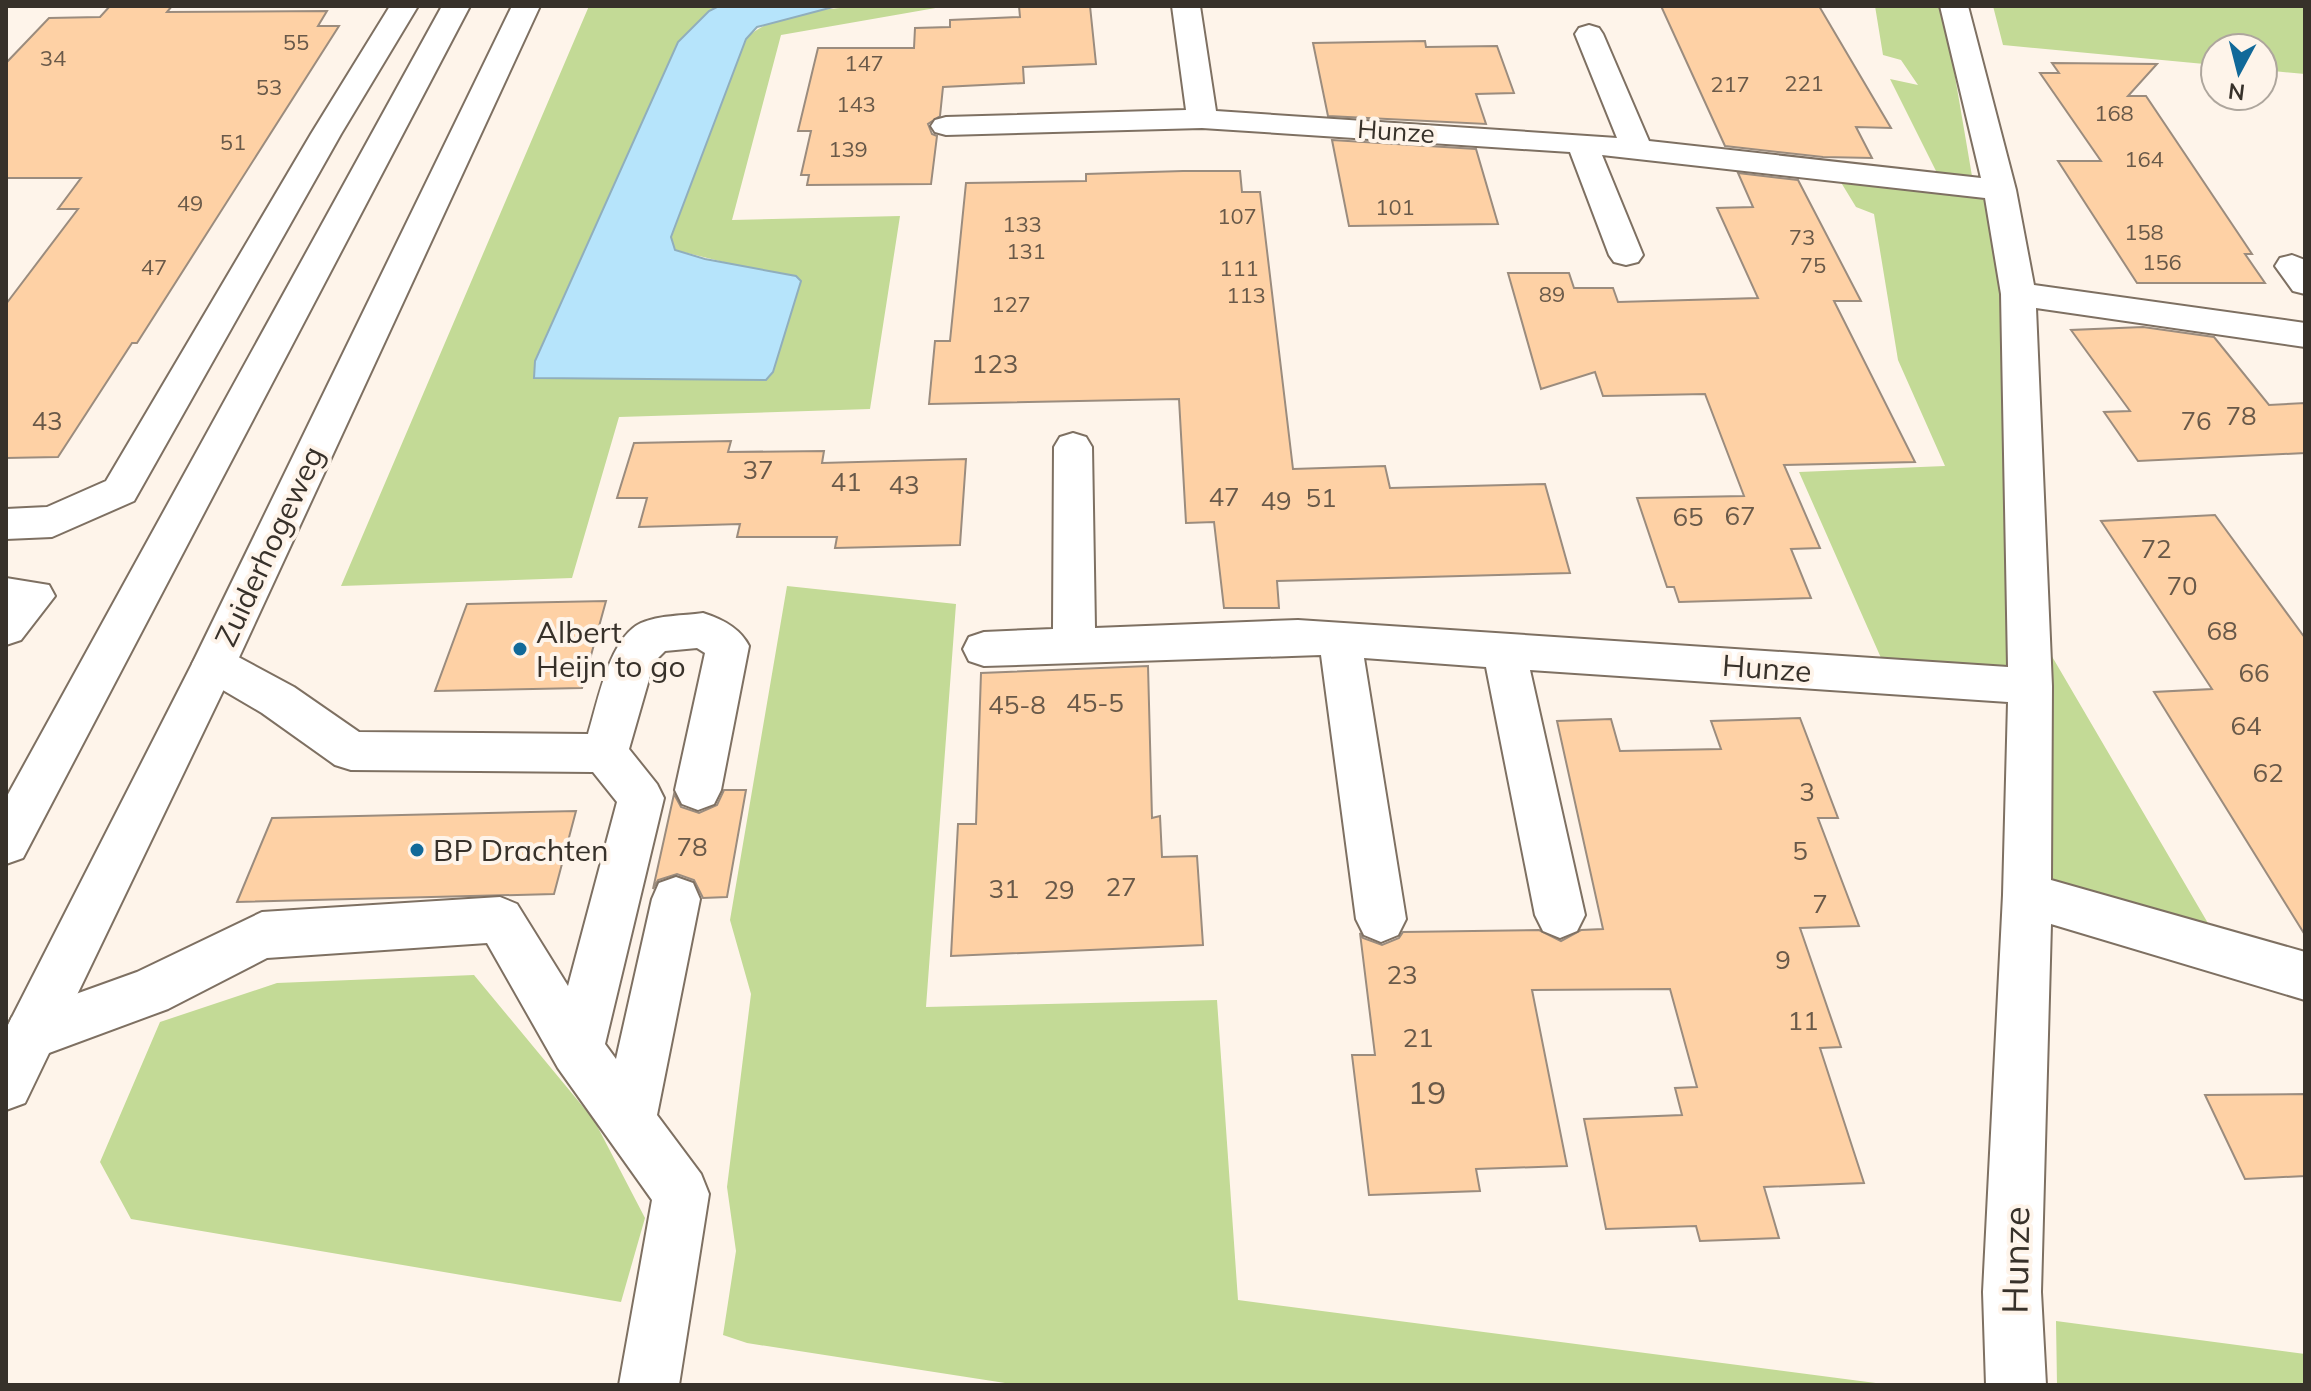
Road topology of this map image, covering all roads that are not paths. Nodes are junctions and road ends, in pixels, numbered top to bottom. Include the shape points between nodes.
1 (404, 6) edge
2 (456, 6) edge
3 (526, 6) edge
4 (1186, 6) edge
5 (1954, 6) edge
6 (1589, 34) dead end
7 (1202, 119) junction
8 (946, 126) dead end
9 (1582, 143) junction
10 (1637, 149) junction
11 (2000, 190) junction
12 (1626, 255) dead end
13 (2018, 294) junction
14 (2305, 335) edge
15 (1073, 447) dead end
16 (6, 524) edge
17 (6, 594) edge
18 (6, 628) edge
19 (1340, 640) junction
20 (1074, 647) junction
21 (984, 649) dead end
22 (1504, 649) junction
23 (214, 664) junction
24 (2030, 686) junction
25 (605, 753) junction
26 (698, 790) dead end
27 (6, 843) edge
28 (2027, 895) junction
29 (676, 899) dead end
30 (1560, 915) dead end
31 (1381, 919) dead end
32 (2305, 976) edge
33 (30, 1035) junction
34 (577, 1050) junction
35 (6, 1084) edge
36 (629, 1120) junction
37 (649, 1385) edge
38 (2016, 1385) edge

1 - 16 street via 120,491 52,522
2 - 27 street
3 - 23 street, Zuiderhogeweg
4 - 7 street
5 - 11 street, Hunze
6 - 10 street
7 - 8 street, Hunze
7 - 9 street, Hunze
9 - 10 street, Hunze
9 - 12 street
10 - 11 street, Hunze
11 - 13 street, Hunze
13 - 14 street
13 - 24 street, Hunze
15 - 20 street
17 - 18 street via 34,596
19 - 20 street, Hunze via 1298,637
19 - 22 street, Hunze
19 - 31 street
20 - 21 street, Hunze
22 - 24 street, Hunze
22 - 30 street
23 - 25 street via 351,751
23 - 33 street, Zuiderhogeweg
24 - 28 street, Hunze
25 - 26 street via 635,654 653,636 703,630 728,646
25 - 34 street via 641,798
28 - 32 street
28 - 38 street, Hunze via 2012,1292
29 - 36 street
33 - 34 street via 150,992 262,935 500,920
33 - 35 street, Zuiderhogeweg
34 - 36 street
36 - 37 street via 681,1194

